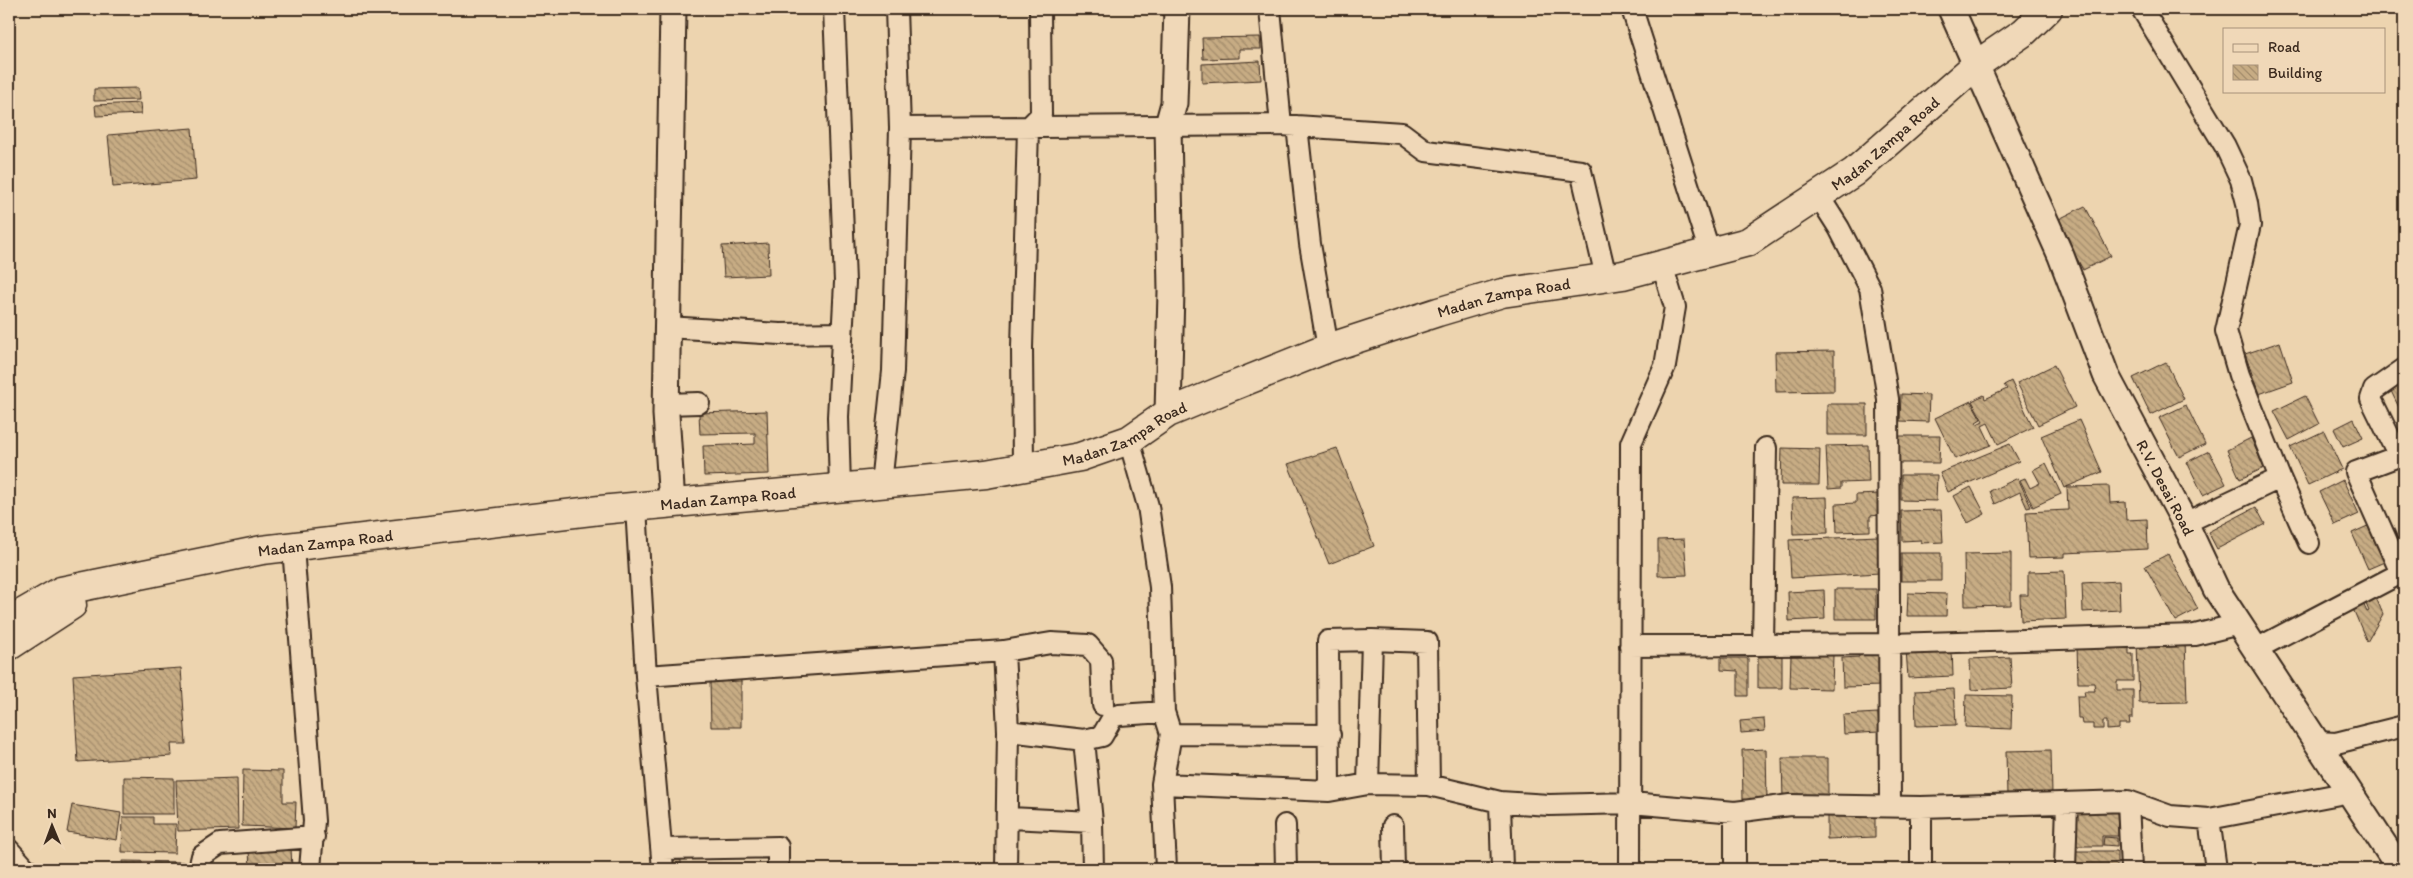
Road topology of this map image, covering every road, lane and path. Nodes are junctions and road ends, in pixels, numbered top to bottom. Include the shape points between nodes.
1 (673, 9) edge
2 (834, 9) edge
3 (896, 9) edge
4 (1040, 9) edge
5 (1177, 9) edge
6 (1270, 9) edge
7 (1632, 9) edge
8 (1951, 9) edge
9 (2048, 9) edge
10 (2142, 9) edge
11 (1979, 72) junction
12 (1168, 125) junction
13 (1289, 126) junction
14 (900, 128) junction
15 (1028, 128) junction
16 (1818, 196) junction
17 (1710, 253) junction
18 (1662, 265) junction
19 (1606, 277) junction
20 (667, 327) junction
21 (842, 332) junction
22 (1328, 348) junction
23 (2404, 369) edge
24 (699, 403) dead end
25 (666, 404) junction
26 (1168, 413) junction
27 (1129, 440) junction
28 (1766, 448) dead end
29 (2402, 455) edge
30 (1023, 467) junction
31 (2280, 478) junction
32 (881, 484) junction
33 (840, 488) junction
34 (672, 503) junction
35 (636, 507) junction
36 (2185, 523) junction
37 (2309, 543) dead end
38 (293, 547) junction
39 (103, 581) junction
40 (9, 620) edge
41 (2239, 624) junction
42 (1372, 640) junction
43 (1891, 644) junction
44 (1763, 645) junction
45 (9, 646) edge
46 (1630, 646) junction
47 (2256, 649) junction
48 (1004, 651) junction
49 (646, 676) junction
50 (1103, 705) dead end
51 (1164, 712) junction
52 (2404, 726) edge
53 (1008, 731) junction
54 (1171, 734) junction
55 (1330, 735) junction
56 (1084, 740) junction
57 (2317, 742) junction
58 (1162, 784) junction
59 (1368, 784) junction
60 (1429, 785) junction
61 (1329, 791) junction
62 (2350, 792) junction
63 (2128, 801) junction
64 (1500, 802) junction
65 (1631, 803) junction
66 (2066, 804) junction
67 (1890, 806) junction
68 (1920, 807) junction
69 (1735, 812) junction
70 (1008, 818) junction
71 (2209, 819) junction
72 (1092, 822) junction
73 (1285, 825) dead end
74 (1393, 826) dead end
75 (314, 837) junction
76 (663, 849) junction
77 (9, 850) edge
78 (26, 869) edge
79 (199, 869) edge
80 (310, 869) edge
81 (663, 869) edge
82 (778, 869) edge
83 (1006, 869) edge
84 (1093, 869) edge
85 (1166, 869) edge
86 (1286, 869) edge
87 (1394, 869) edge
88 (1502, 869) edge
89 (1630, 869) edge
90 (1735, 869) edge
91 (1921, 869) edge
92 (2065, 869) edge
93 (2131, 869) edge
94 (2216, 869) edge
95 (2400, 869) edge

1 - 20 street
2 - 21 street via 845,282
3 - 14 street
4 - 15 street via 1041,116
5 - 12 street via 1174,104
6 - 13 street
7 - 17 street
8 - 11 street, R.V. Desai Road
9 - 11 main road, Madan Zampa Road
10 - 31 street via 2225,146 2248,203 2250,226 2226,331 2236,368
11 - 16 main road, Madan Zampa Road via 1854,172
11 - 36 street, R.V. Desai Road via 2060,256 2106,375
12 - 13 street
12 - 15 street
12 - 26 street
13 - 19 street via 1402,133 1426,151 1581,172
13 - 22 street
14 - 15 street
14 - 32 street via 893,371
15 - 30 street via 1022,348
16 - 17 main road, Madan Zampa Road via 1748,242
16 - 43 street via 1839,228 1870,288 1884,372 1888,399
17 - 18 main road, Madan Zampa Road
18 - 19 main road, Madan Zampa Road
18 - 46 street via 1675,307 1665,366 1631,443
19 - 22 main road, Madan Zampa Road via 1502,292
20 - 21 street via 780,334
20 - 25 street
21 - 33 street via 838,417
22 - 26 main road, Madan Zampa Road
23 - 29 street via 2374,390 2371,399
24 - 25 street
25 - 34 street
26 - 27 main road, Madan Zampa Road
27 - 30 main road, Madan Zampa Road via 1080,457
27 - 51 street via 1148,506 1160,587
28 - 44 street
29 - 47 street via 2356,472 2400,573
30 - 32 main road, Madan Zampa Road via 986,474
31 - 36 street
31 - 37 street
32 - 33 main road, Madan Zampa Road
33 - 34 main road, Madan Zampa Road
34 - 35 main road, Madan Zampa Road
35 - 38 main road, Madan Zampa Road
35 - 49 street
36 - 41 street, R.V. Desai Road via 2216,589
38 - 39 main road, Madan Zampa Road via 262,550
38 - 75 street
39 - 40 main road, Madan Zampa Road via 61,591
39 - 45 main road, Madan Zampa Road
41 - 43 street via 2195,636
41 - 47 street, R.V. Desai Road
42 - 55 street via 1328,641
42 - 59 street
42 - 60 street via 1427,642
43 - 44 street
43 - 67 street
44 - 46 street
46 - 65 street
47 - 57 street, R.V. Desai Road
48 - 49 street
48 - 50 street via 1051,643 1088,645 1101,660
48 - 53 street
49 - 76 street
51 - 54 street
51 - 56 street via 1113,717 1102,736
52 - 57 street via 2336,743
53 - 56 street
53 - 70 street
54 - 55 street
54 - 58 street
55 - 61 street
56 - 72 street
57 - 62 street, R.V. Desai Road
58 - 61 street
58 - 85 street
59 - 60 street
59 - 61 street
60 - 64 street
62 - 71 street
62 - 95 street, R.V. Desai Road
63 - 66 street
63 - 71 street via 2170,816
63 - 93 street
64 - 65 street via 1549,805
64 - 88 street
65 - 69 street
65 - 89 street
66 - 68 street
66 - 92 street
67 - 68 street
67 - 69 street via 1790,805
68 - 91 street
69 - 90 street
70 - 72 street
70 - 83 street
71 - 94 street
72 - 84 street
73 - 86 street
74 - 87 street
75 - 79 street via 220,844 202,856
75 - 80 street
76 - 81 street
76 - 82 street via 778,847
77 - 78 street

